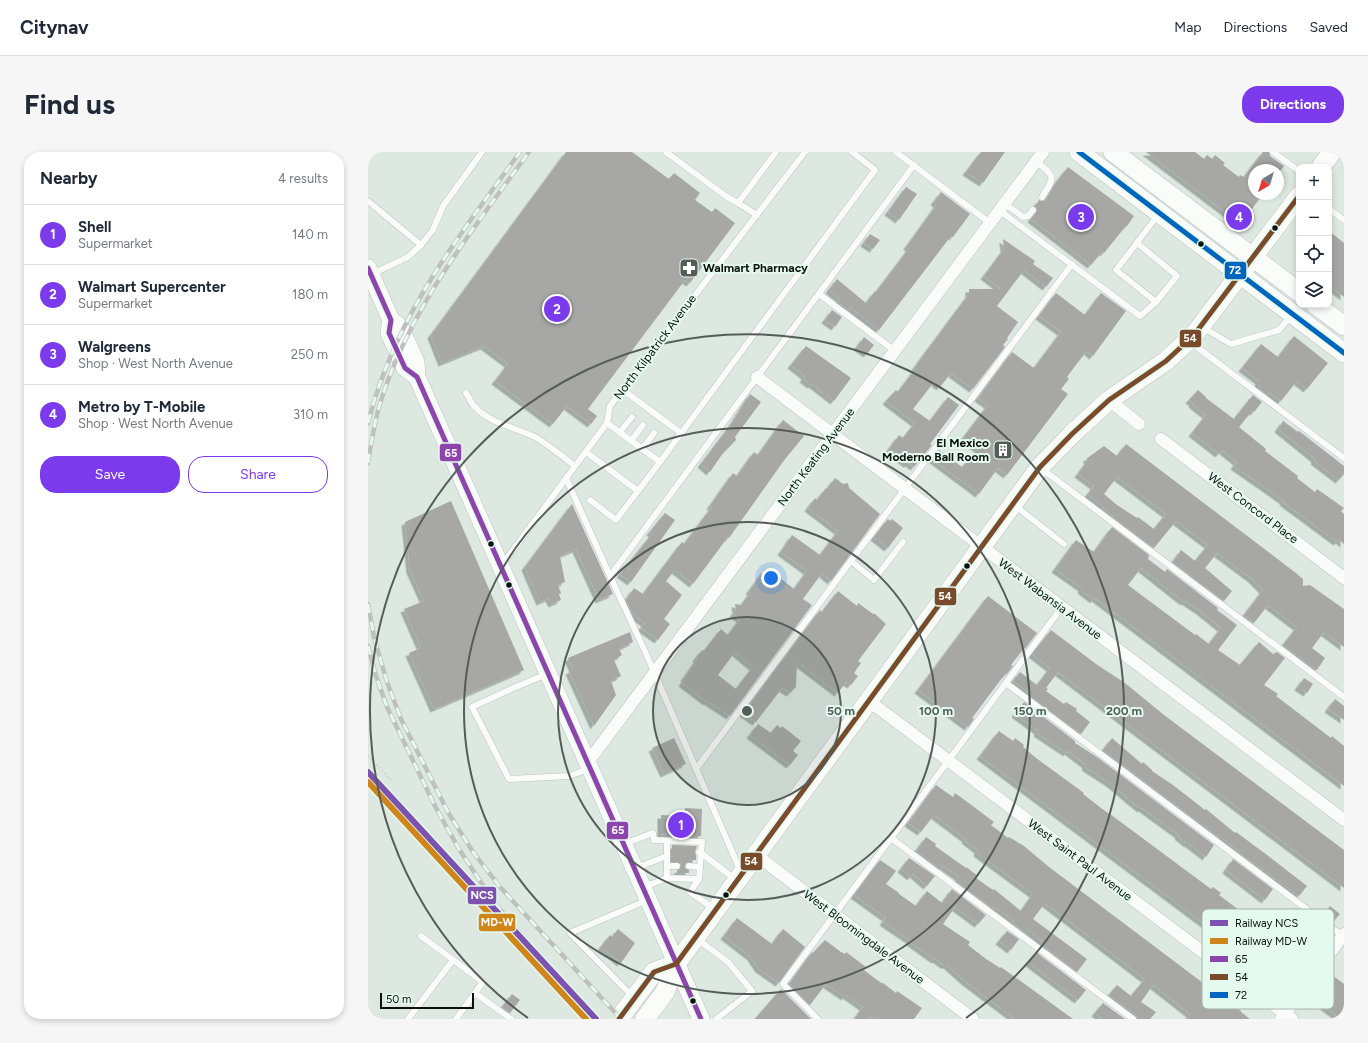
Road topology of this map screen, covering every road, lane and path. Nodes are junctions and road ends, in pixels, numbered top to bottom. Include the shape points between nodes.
1 (482, 152) edge
2 (666, 152) edge
3 (776, 152) edge
4 (805, 152) edge
5 (852, 152) edge
6 (896, 152) edge
7 (1079, 152) edge
8 (1113, 152) edge
9 (1273, 152) edge
10 (1332, 152) edge
11 (1039, 156) edge
12 (1323, 164) edge
13 (914, 165) junction
14 (1296, 169) edge
15 (1042, 197) dead end
16 (1296, 200) edge
17 (369, 202) edge
18 (738, 203) junction
19 (1002, 207) junction
20 (1033, 210) dead end
21 (1332, 211) edge
22 (1159, 213) junction
23 (757, 215) junction
24 (1344, 220) edge
25 (990, 223) junction
26 (1137, 243) junction
27 (420, 245) junction
28 (1252, 257) junction
29 (1072, 264) junction
30 (370, 271) edge
31 (1240, 274) junction
32 (1296, 290) edge
33 (819, 294) junction
34 (1156, 302) junction
35 (1320, 308) edge
36 (1292, 314) junction
37 (1344, 326) edge
38 (1194, 333) junction
39 (895, 350) junction
40 (1344, 353) edge
41 (757, 378) junction
42 (623, 390) junction
43 (466, 393) dead end
44 (1110, 400) junction
45 (632, 417) dead end
46 (607, 422) junction
47 (1139, 424) dead end
48 (643, 425) dead end
49 (620, 432) junction
50 (654, 433) dead end
51 (681, 433) junction
52 (832, 434) junction
53 (1161, 439) dead end
54 (631, 441) junction
55 (642, 449) junction
56 (586, 452) junction
57 (1344, 458) edge
58 (660, 462) junction
59 (575, 466) junction
60 (1040, 467) junction
61 (566, 478) junction
62 (905, 489) junction
63 (638, 491) junction
64 (590, 500) dead end
65 (1013, 504) junction
66 (903, 542) dead end
67 (1064, 544) dead end
68 (982, 547) junction
69 (851, 561) junction
70 (501, 567) junction
71 (610, 576) junction
72 (1344, 578) edge
73 (1062, 607) junction
74 (549, 673) junction
75 (654, 674) junction
76 (1006, 683) junction
77 (1344, 697) edge
78 (869, 701) junction
79 (368, 756) edge
80 (948, 761) junction
81 (589, 765) junction
82 (696, 769) junction
83 (393, 782) dead end
84 (1344, 820) edge
85 (892, 838) junction
86 (667, 841) junction
87 (624, 844) junction
88 (667, 853) junction
89 (700, 853) junction
90 (756, 855) junction
91 (667, 866) junction
92 (677, 866) dead end
93 (689, 866) dead end
94 (700, 867) junction
95 (635, 868) junction
96 (739, 877) junction
97 (667, 878) junction
98 (699, 879) junction
99 (646, 893) junction
100 (1308, 909) edge
101 (715, 910) junction
102 (834, 915) junction
103 (1334, 928) edge
104 (1343, 935) edge
105 (421, 936) dead end
106 (695, 938) junction
107 (1334, 948) edge
108 (1202, 953) edge
109 (453, 960) junction
110 (676, 964) junction
111 (475, 993) junction
112 (629, 1005) joint
113 (1275, 1009) edge
114 (698, 1017) edge
115 (1286, 1017) edge
116 (408, 1019) edge
117 (456, 1019) edge
118 (511, 1019) edge
119 (645, 1019) edge
120 (716, 1019) edge
121 (818, 1019) edge
122 (973, 1019) edge
123 (1133, 1019) edge

1 - 27 lane via 443,206 433,230
2 - 18 lane
3 - 18 lane
4 - 23 lane, North Kilpatrick Avenue
5 - 51 lane via 875,170
6 - 13 lane
7 - 22 main road
8 - 28 main road
9 - 14 lane
10 - 12 main road
11 - 15 lane via 1052,177 1052,183
11 - 19 street, North Keating Avenue
13 - 25 lane
13 - 33 lane
16 - 28 main road
17 - 27 lane
18 - 23 lane
19 - 20 lane via 1023,217 1028,216
19 - 25 street, North Keating Avenue
19 - 29 lane
21 - 24 lane
22 - 26 lane
22 - 31 main road
23 - 42 lane, North Kilpatrick Avenue
25 - 39 street, North Keating Avenue
26 - 34 lane via 1177,276
26 - 34 lane via 1116,270
27 - 30 lane via 408,257
28 - 31 main road
28 - 32 main road
29 - 34 lane via 1140,316
29 - 62 lane
30 - 70 main road via 391,320 389,333 405,368 417,377
31 - 36 main road
31 - 38 main road
33 - 39 lane
33 - 41 lane
35 - 37 main road
36 - 38 lane via 1278,330 1231,344
36 - 40 main road
38 - 44 main road via 1166,361
38 - 57 lane
39 - 52 street, North Keating Avenue
41 - 52 street, West Wabansia Avenue
41 - 71 lane
42 - 46 lane, North Kilpatrick Avenue via 610,406
42 - 51 lane via 640,406
43 - 59 lane via 473,405 482,413 536,438
44 - 47 street
44 - 60 main road
45 - 49 lane
46 - 49 lane
46 - 56 lane, North Kilpatrick Avenue
48 - 54 lane
49 - 54 lane
50 - 55 lane
51 - 58 lane
52 - 62 street, West Wabansia Avenue
52 - 75 street, North Keating Avenue
53 - 72 street, West Concord Place
54 - 55 lane
55 - 58 lane
56 - 59 lane, North Kilpatrick Avenue
56 - 63 lane
58 - 63 lane
59 - 61 lane, North Kilpatrick Avenue
60 - 65 main road
60 - 77 lane
61 - 70 lane, North Kilpatrick Avenue
61 - 71 lane
62 - 68 street, West Wabansia Avenue
62 - 69 lane
63 - 64 lane via 616,520
65 - 67 lane
65 - 68 main road
66 - 69 lane via 874,580
68 - 73 street, West Wabansia Avenue
68 - 78 main road
69 - 82 lane
70 - 74 main road
71 - 75 lane
73 - 76 lane
73 - 84 street, West Wabansia Avenue
74 - 81 main road
74 - 81 lane via 472,707 509,779 569,776
75 - 81 street, North Keating Avenue
75 - 82 lane
76 - 80 lane
76 - 100 lane
78 - 80 street, West Saint Paul Avenue
78 - 90 main road
79 - 83 path
80 - 85 lane
80 - 108 street, West Saint Paul Avenue
81 - 87 main road
82 - 96 lane
85 - 102 lane
85 - 123 lane
86 - 87 lane via 654,840 653,833
86 - 88 lane
86 - 89 lane via 702,842
87 - 95 main road
88 - 91 lane
88 - 95 lane
89 - 94 lane
89 - 96 lane
90 - 96 main road
90 - 102 street, West Bloomingdale Avenue
91 - 92 lane
91 - 97 lane
93 - 94 lane
94 - 98 lane
95 - 99 main road
96 - 101 main road
97 - 98 lane
97 - 99 lane
98 - 101 lane via 690,892
99 - 110 main road
99 - 112 lane via 570,933 625,990
101 - 106 main road
102 - 121 lane via 783,984
102 - 122 street, West Bloomingdale Avenue
103 - 104 lane
104 - 107 street
105 - 109 lane
106 - 110 main road
106 - 120 lane via 728,962 752,991
109 - 111 lane via 483,982
109 - 116 lane
110 - 112 main road via 654,972
110 - 114 main road
110 - 119 main road via 665,992
111 - 117 lane
111 - 118 lane
113 - 115 street, West Saint Paul Avenue

